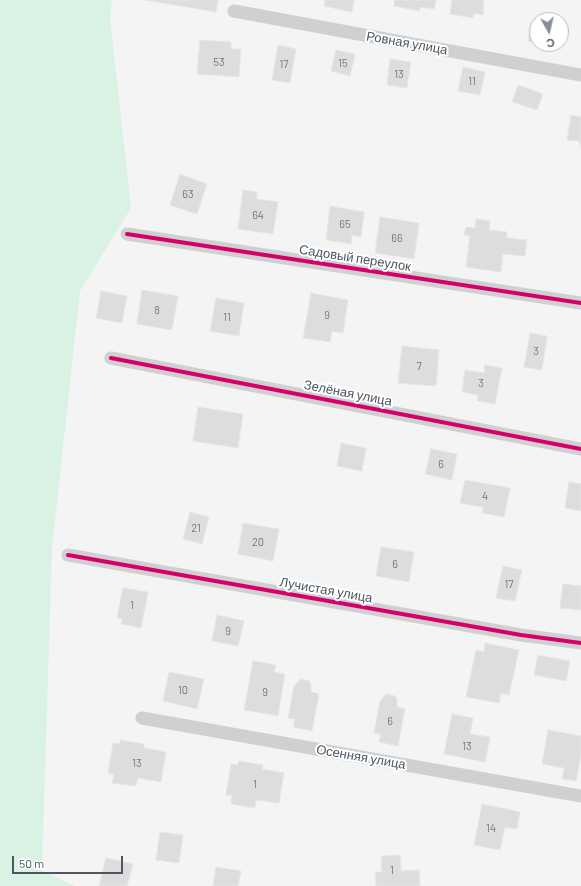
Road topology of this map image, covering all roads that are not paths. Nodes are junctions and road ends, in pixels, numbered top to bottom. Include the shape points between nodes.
1 (234, 11) dead end
2 (581, 75) edge
3 (127, 234) dead end
4 (581, 303) edge
5 (111, 358) dead end
6 (581, 449) edge
7 (68, 554) dead end
8 (581, 644) edge
9 (142, 718) dead end
10 (581, 796) edge

1 - 2 street, Ровная улица
3 - 4 street, Садовый переулок
5 - 6 street, Зелёная улица
7 - 8 street, Лучистая улица
9 - 10 street, Осенняя улица

